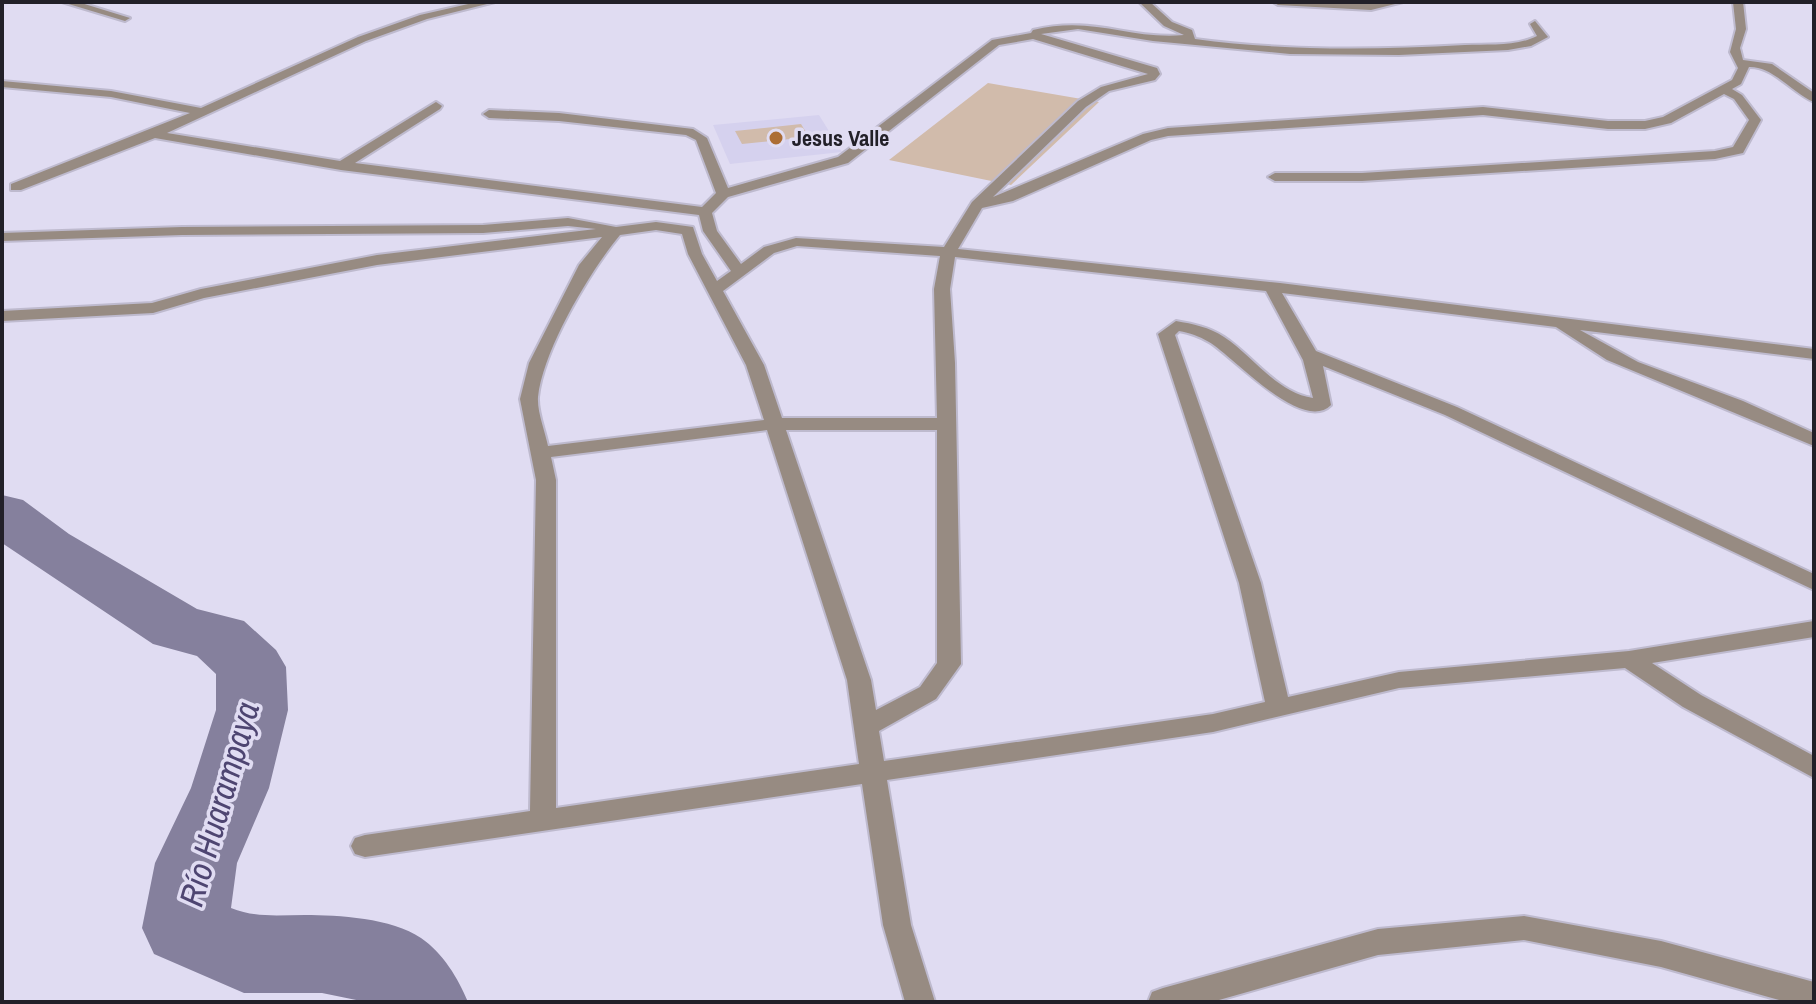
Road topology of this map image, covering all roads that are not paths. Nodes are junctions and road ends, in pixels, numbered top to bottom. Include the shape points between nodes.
1 (67, 2) edge
2 (490, 2) edge
3 (1144, 2) edge
4 (1278, 2) edge
5 (1398, 2) edge
6 (1738, 2) edge
7 (125, 18) dead end
8 (1535, 24) dead end
9 (1035, 36) junction
10 (1182, 40) junction
11 (1742, 66) junction
12 (2, 84) edge
13 (1723, 89) junction
14 (1814, 98) edge
15 (436, 106) dead end
16 (204, 112) junction
17 (489, 114) dead end
18 (154, 134) junction
19 (341, 166) junction
20 (1275, 177) dead end
21 (16, 187) dead end
22 (723, 194) junction
23 (977, 205) junction
24 (705, 212) junction
25 (615, 231) junction
26 (2, 237) edge
27 (948, 252) junction
28 (739, 272) junction
29 (1271, 287) junction
30 (714, 290) junction
31 (2, 316) edge
32 (1560, 322) junction
33 (1308, 354) junction
34 (1814, 354) edge
35 (775, 424) junction
36 (947, 424) junction
37 (1814, 440) edge
38 (540, 453) junction
39 (1814, 583) edge
40 (1814, 629) edge
41 (1629, 659) junction
42 (1278, 708) junction
43 (866, 727) junction
44 (1814, 768) edge
45 (871, 773) junction
46 (543, 820) junction
47 (365, 846) dead end
48 (1814, 996) edge
49 (920, 1002) edge
50 (1163, 1002) edge

1 - 7 street
2 - 16 street via 362,39
3 - 10 street via 1168,24 1191,35
4 - 5 street via 1371,7
6 - 11 street via 1741,29 1734,57
8 - 10 street via 1543,37 1527,44 1422,52 1355,53
9 - 10 street via 1091,25
9 - 22 street via 996,42 843,160
9 - 23 street via 1154,74 1095,94
11 - 13 street via 1743,75
11 - 14 street via 1768,65
12 - 16 street via 111,94
13 - 20 street via 1738,97 1755,120 1738,150 1715,155 1362,177
13 - 23 street via 1667,120 1645,125 1474,111 1168,132 1008,198
15 - 19 street
16 - 18 street
17 - 22 street via 689,132 701,138
18 - 19 street
18 - 21 street
19 - 24 street
22 - 24 street
23 - 27 street
24 - 28 street via 710,231
25 - 26 street via 598,222 496,229
25 - 30 street via 672,225 688,230
25 - 31 street via 377,260 153,308
25 - 38 street via 587,265 538,363 529,399
27 - 28 street via 796,242 769,250
27 - 29 street
27 - 36 street via 942,289
28 - 30 street
29 - 32 street
29 - 33 street
30 - 35 street via 755,365
32 - 34 street
32 - 37 street via 1579,340 1615,358
33 - 39 street via 1451,411
33 - 42 street via 1323,393 1322,405 1289,398 1207,332 1176,326 1166,334 1250,583
35 - 36 street
35 - 38 street
35 - 43 street via 859,680
36 - 43 street via 949,664 928,693
38 - 46 street via 546,480
40 - 41 street
41 - 42 street via 1399,680
41 - 44 street via 1692,701
42 - 45 street via 1213,723
43 - 45 street
45 - 46 street
45 - 49 street via 897,925
46 - 47 street
48 - 50 street via 1661,954 1524,928 1378,942

